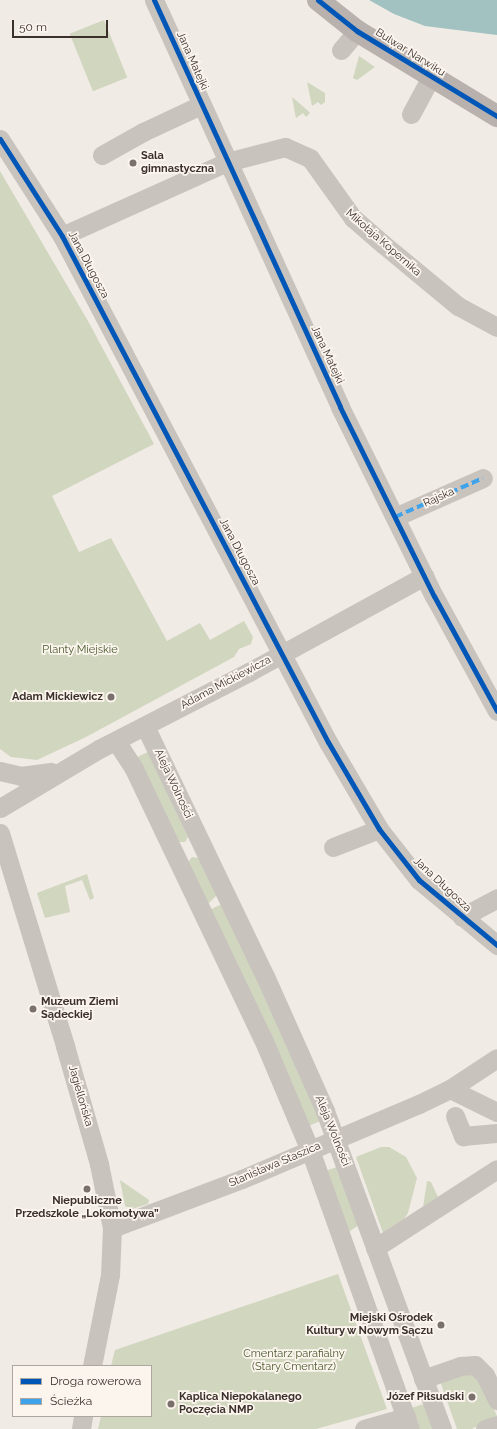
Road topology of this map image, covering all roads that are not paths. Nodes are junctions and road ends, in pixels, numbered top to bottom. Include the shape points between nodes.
1 (154, 0) edge
2 (318, 0) edge
3 (357, 31) junction
4 (341, 50) dead end
5 (431, 77) junction
6 (201, 105) junction
7 (412, 114) dead end
8 (497, 116) edge
9 (0, 139) edge
10 (102, 155) dead end
11 (226, 162) junction
12 (62, 236) junction
13 (497, 326) edge
14 (483, 478) dead end
15 (395, 518) junction
16 (424, 576) junction
17 (281, 653) junction
18 (497, 711) edge
19 (145, 726) junction
20 (116, 741) junction
21 (70, 766) junction
22 (0, 771) edge
23 (0, 808) edge
24 (379, 829) junction
25 (201, 843) junction
26 (2, 844) edge
27 (332, 847) dead end
28 (175, 855) junction
29 (497, 898) edge
30 (462, 917) junction
31 (497, 945) edge
32 (497, 1058) edge
33 (450, 1089) junction
34 (497, 1112) edge
35 (454, 1116) dead end
36 (497, 1133) edge
37 (336, 1140) junction
38 (310, 1150) junction
39 (497, 1169) edge
40 (112, 1228) junction
41 (375, 1248) junction
42 (92, 1365) edge
43 (424, 1379) junction
44 (497, 1400) edge
45 (83, 1417) edge
46 (408, 1423) edge
47 (497, 1425) edge
48 (81, 1429) edge
49 (364, 1429) edge
50 (442, 1429) edge
51 (485, 1429) edge

1 - 6 street, Jana Matejki
2 - 3 main road, Bulwar Narwiku
3 - 4 street
3 - 5 main road, Bulwar Narwiku
5 - 7 street
5 - 8 main road, Bulwar Narwiku
6 - 10 street via 143,132
6 - 11 street, Jana Matejki
9 - 12 street, Jana Długosza
11 - 12 street, Mikołaja Kopernika
11 - 13 street, Mikołaja Kopernika via 285,147 310,158 353,218 458,306
11 - 15 street, Jana Matejki
12 - 17 street, Jana Długosza
14 - 15 street, Rajska
15 - 16 street, Jana Matejki
16 - 17 street, Adama Mickiewicza
16 - 18 street, Jana Matejki
17 - 19 street, Adama Mickiewicza via 250,672
17 - 24 street, Jana Długosza via 328,742
19 - 20 street, Adama Mickiewicza
19 - 25 street, Aleja Wolności
20 - 21 street, Adama Mickiewicza
20 - 28 street via 134,769
21 - 22 street, Adama Mickiewicza via 30,776
21 - 23 street, Adama Mickiewicza
24 - 27 street
24 - 30 street, Jana Długosza via 419,880
25 - 28 street
25 - 37 street, Aleja Wolności via 268,983
26 - 40 street, Jagiellońska via 86,1119 101,1173
28 - 38 street via 242,992
29 - 30 street
30 - 31 street, Jana Długosza
32 - 33 street, Stanisława Staszica
33 - 34 street
33 - 37 street, Stanisława Staszica
35 - 36 street via 463,1136
37 - 38 street, Stanisława Staszica
37 - 41 street, Aleja Wolności
38 - 40 street, Stanisława Staszica via 242,1179
38 - 46 street
39 - 41 street
40 - 42 street, Jagiellońska via 110,1275
41 - 43 street, Aleja Wolności
43 - 44 street via 460,1366 475,1365 485,1375
43 - 50 street, Aleja Wolności
45 - 48 street
46 - 49 street
47 - 51 street

